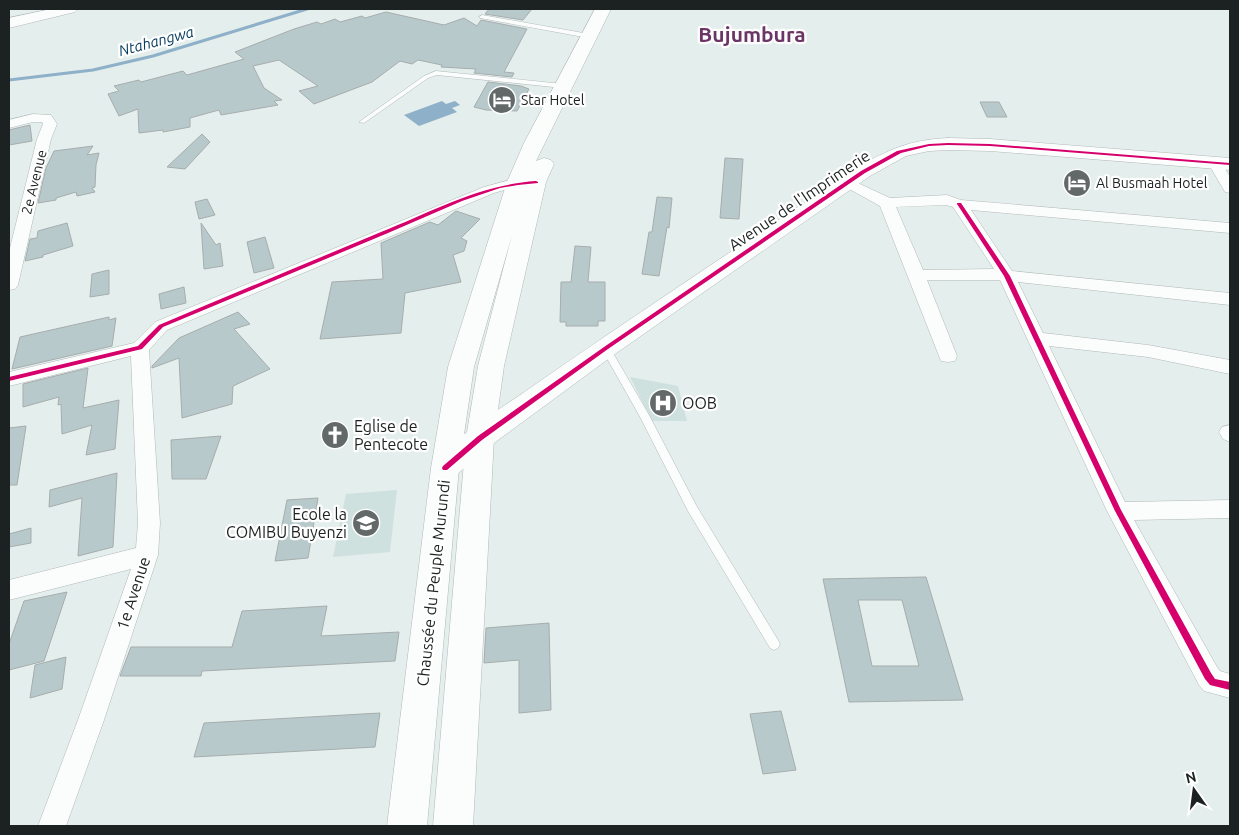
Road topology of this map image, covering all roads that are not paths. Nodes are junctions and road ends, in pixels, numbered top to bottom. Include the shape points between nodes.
1 (70, 9) edge
2 (603, 9) edge
3 (618, 9) edge
4 (482, 17) dead end
5 (9, 23) edge
6 (589, 36) junction
7 (563, 86) junction
8 (362, 122) dead end
9 (9, 124) edge
10 (1223, 163) edge
11 (527, 182) junction
12 (848, 182) junction
13 (1230, 189) edge
14 (887, 203) junction
15 (959, 204) junction
16 (1230, 228) edge
17 (917, 275) junction
18 (1007, 276) junction
19 (9, 285) edge
20 (1230, 299) edge
21 (1035, 338) junction
22 (140, 348) junction
23 (606, 348) junction
24 (948, 356) dead end
25 (1230, 367) edge
26 (9, 380) edge
27 (480, 438) junction
28 (445, 468) junction
29 (1230, 509) edge
30 (1118, 511) junction
31 (147, 555) junction
32 (9, 590) edge
33 (774, 644) dead end
34 (1230, 686) edge
35 (52, 826) edge
36 (407, 826) edge
37 (453, 826) edge

1 - 5 main road
2 - 6 main road, Chaussée du Peuple Murundi
3 - 11 main road, Chaussée du Peuple Murundi via 553,143
4 - 6 lane
6 - 7 main road, Chaussée du Peuple Murundi
7 - 8 lane via 436,74 426,77
7 - 11 main road, Chaussée du Peuple Murundi via 534,143
9 - 19 street, 2e Avenue via 40,118 46,118 50,124
10 - 12 main road, Avenue de l'Imprimerie via 990,145 929,145 899,152
10 - 13 street
11 - 22 street via 489,190 424,215 162,326
11 - 27 main road, Chaussée du Peuple Murundi
11 - 28 main road, Chaussée du Peuple Murundi via 461,367
12 - 14 street
12 - 23 main road, Avenue de l'Imprimerie
14 - 15 street via 947,200
14 - 17 street
15 - 16 street
15 - 18 street
17 - 18 street
17 - 24 street
18 - 20 street
18 - 21 street
21 - 25 street via 1148,350
21 - 30 street
22 - 26 street
22 - 31 street, 1e Avenue via 149,523
23 - 27 main road, Avenue de l'Imprimerie
23 - 33 lane via 692,508
27 - 28 main road, Avenue de l'Imprimerie
27 - 37 main road, Chaussée du Peuple Murundi
28 - 36 main road, Chaussée du Peuple Murundi
29 - 30 street
30 - 34 street via 1208,676 1213,682
31 - 32 street
31 - 35 street, 1e Avenue

